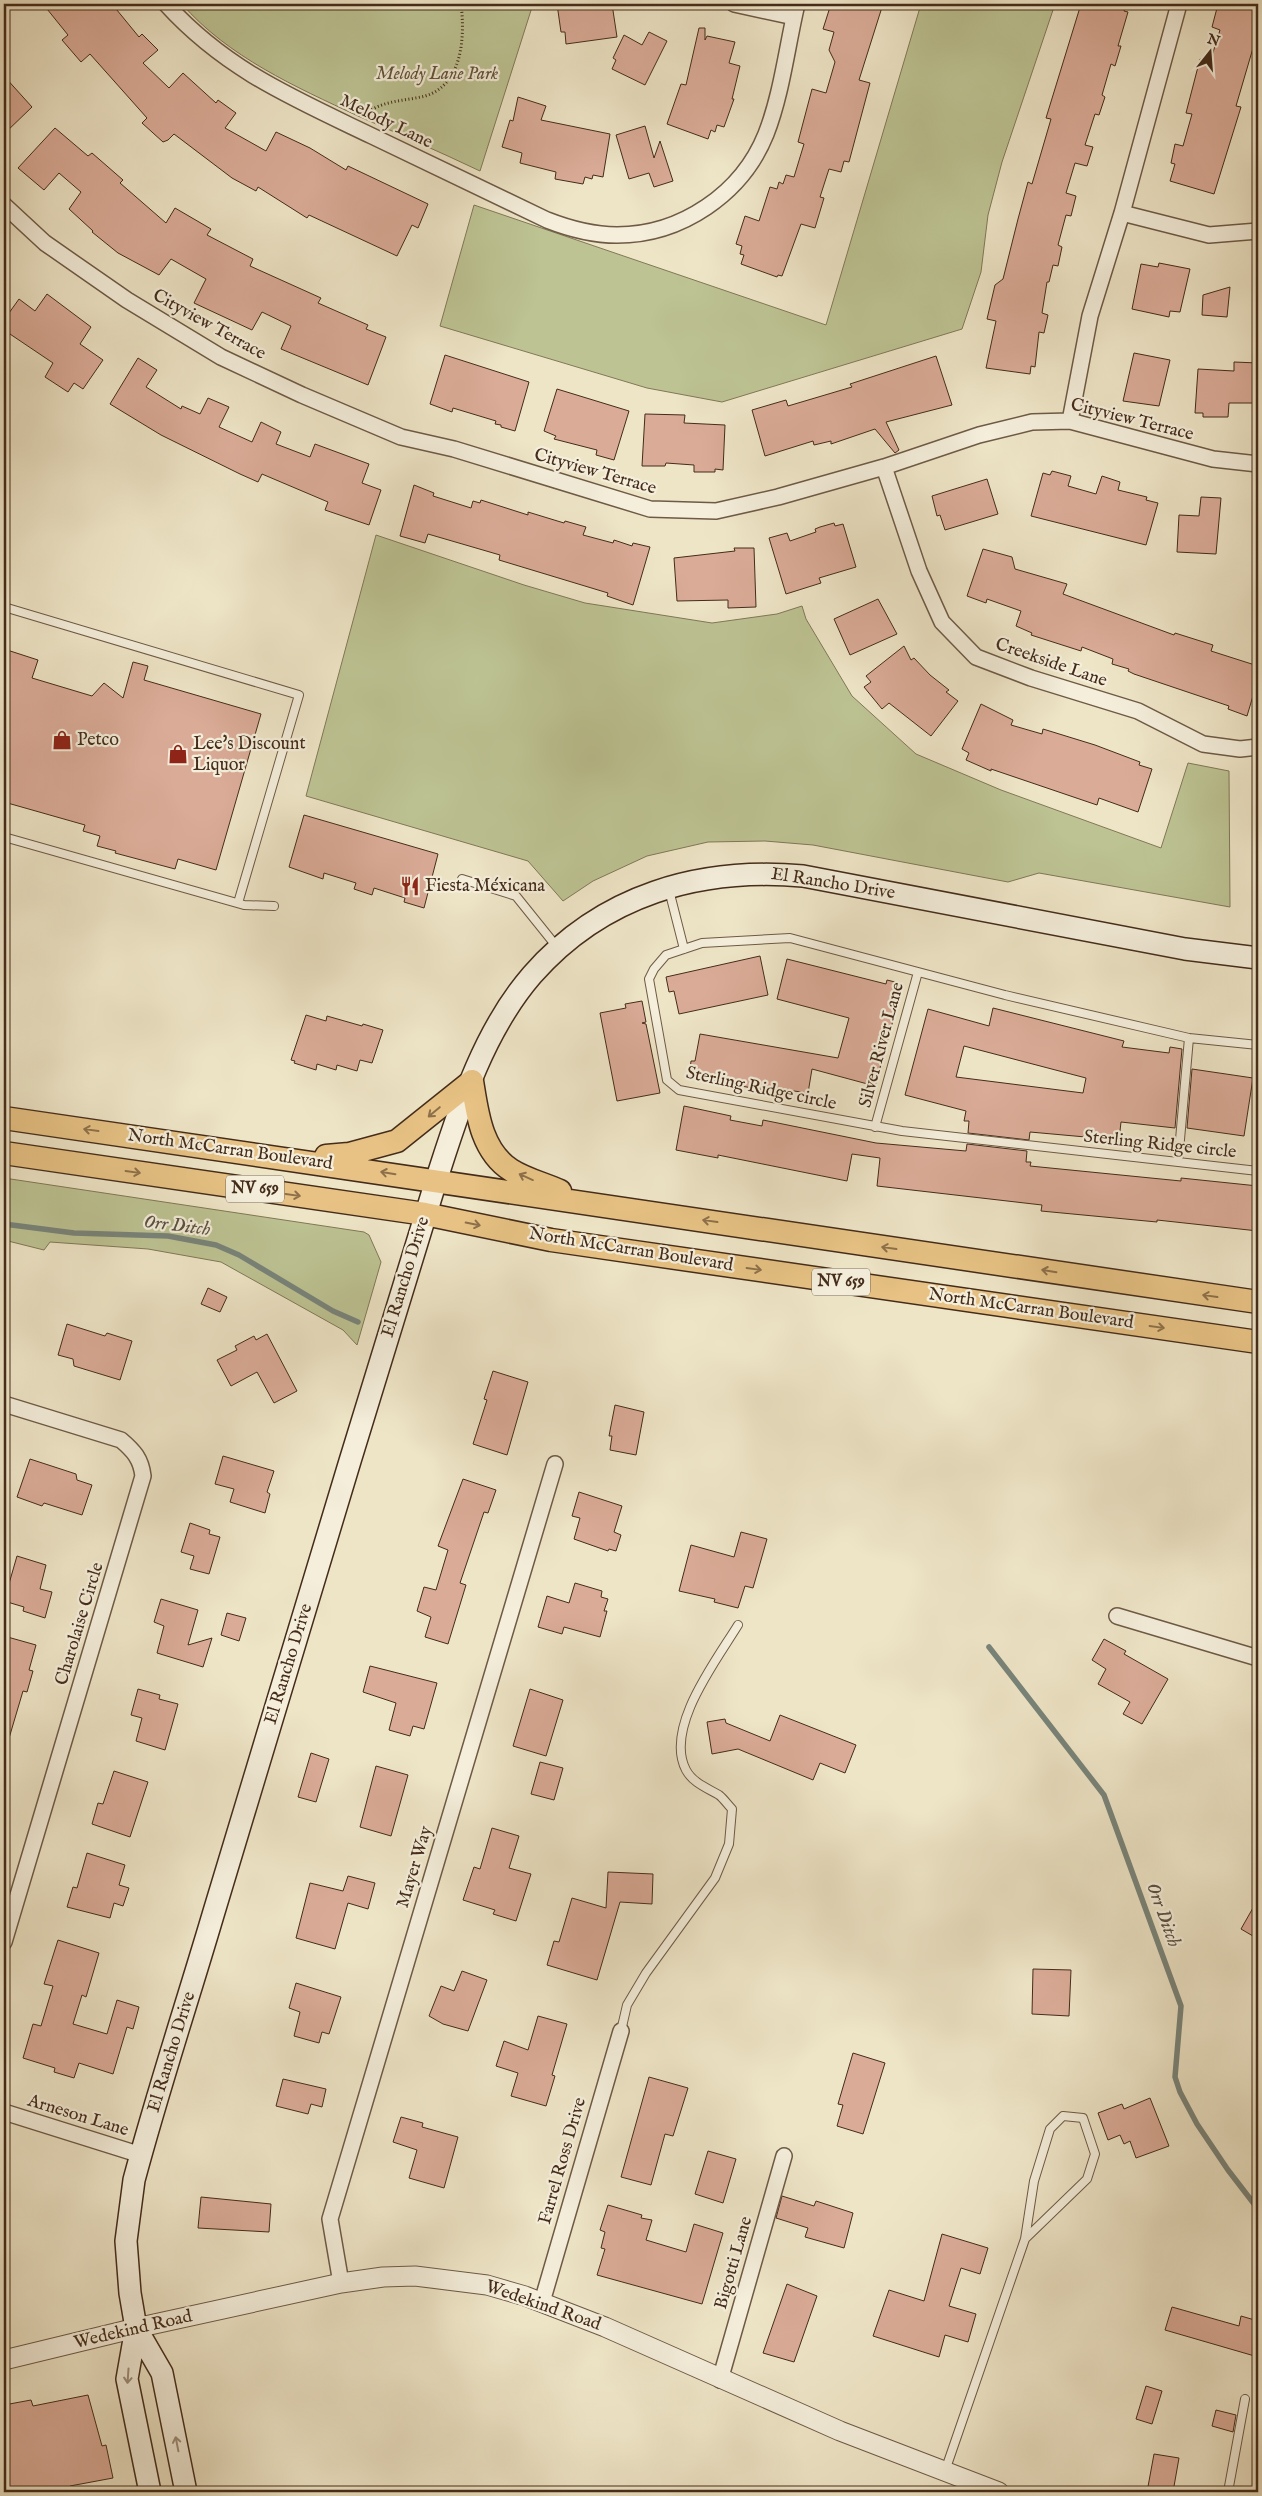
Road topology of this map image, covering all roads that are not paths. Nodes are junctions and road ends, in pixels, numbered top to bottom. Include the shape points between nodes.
1 (166, 4) edge
2 (734, 4) edge
3 (1179, 4) edge
4 (795, 11) edge
5 (4, 206) edge
6 (1122, 214) junction
7 (1258, 231) edge
8 (1070, 421) junction
9 (1258, 464) edge
10 (884, 467) junction
11 (4, 607) edge
12 (1258, 747) edge
13 (4, 837) edge
14 (462, 879) dead end
15 (668, 888) junction
16 (238, 903) junction
17 (274, 906) dead end
18 (558, 949) junction
19 (684, 949) junction
20 (1258, 958) edge
21 (918, 972) junction
22 (1189, 1038) junction
23 (1258, 1045) edge
24 (472, 1081) junction
25 (4, 1118) edge
26 (875, 1127) junction
27 (4, 1153) edge
28 (296, 1160) junction
29 (1178, 1162) junction
30 (1258, 1171) edge
31 (436, 1181) junction
32 (586, 1203) junction
33 (425, 1214) junction
34 (1258, 1302) edge
35 (1258, 1342) edge
36 (4, 1404) edge
37 (556, 1464) dead end
38 (1117, 1616) dead end
39 (738, 1625) dead end
40 (1258, 1658) edge
41 (4, 1942) edge
42 (621, 2031) joint
43 (4, 2112) edge
44 (141, 2155) junction
45 (784, 2156) dead end
46 (1025, 2239) junction
47 (342, 2283) junction
48 (542, 2302) junction
49 (136, 2328) junction
50 (4, 2360) edge
51 (720, 2380) junction
52 (1245, 2398) dead end
53 (945, 2473) junction
54 (150, 2492) edge
55 (186, 2492) edge
56 (1000, 2492) edge
57 (1228, 2492) edge

1 - 4 street, Melody Lane via 213,49 249,75 293,98 547,220 572,230 611,234 648,232 675,224 719,198 738,179 754,159 770,122
2 - 4 street
3 - 6 street
5 - 10 street, Cityview Terrace via 53,248 127,300 221,357 401,437 454,449 650,509 716,511
6 - 7 street via 1209,235
6 - 8 street via 1090,316
8 - 9 street, Cityview Terrace via 1214,459
8 - 10 street, Cityview Terrace via 1032,422 979,435
10 - 12 street, Creekside Lane via 919,571 942,622 976,657 1031,678 1138,711 1203,744 1240,750
11 - 16 lane via 299,695
13 - 16 lane
14 - 18 lane via 516,896
15 - 18 main road, El Rancho Drive via 622,906
15 - 19 lane
15 - 20 main road, El Rancho Drive via 727,874 766,872 803,876 1185,949
16 - 17 lane
18 - 24 main road, El Rancho Drive via 533,974 507,1008 486,1044
19 - 21 lane, Sterling Ridge circle via 702,942 790,938
19 - 26 lane, Sterling Ridge circle via 666,955 649,979 666,1080 679,1090
21 - 22 lane, Sterling Ridge circle
21 - 26 lane, Silver River Lane
22 - 23 lane, Sterling Ridge circle
22 - 29 lane
24 -> 28 main road via 397,1140 349,1154
24 - 31 main road, El Rancho Drive
32 -> 24 main road via 513,1171 501,1162 483,1133
28 -> 25 main road, North McCarran Boulevard / NV 659
26 - 29 lane, Sterling Ridge circle
27 -> 33 main road, North McCarran Boulevard / NV 659
31 -> 28 main road, North McCarran Boulevard / NV 659
29 - 30 lane, Sterling Ridge circle
31 - 32 main road, North McCarran Boulevard / NV 659
31 - 33 main road, El Rancho Drive
34 -> 32 main road, North McCarran Boulevard / NV 659
33 -> 35 main road, North McCarran Boulevard / NV 659 via 551,1240
33 - 44 main road, El Rancho Drive
36 - 41 street, Charolaise Circle via 121,1440 134,1451 143,1476
37 - 47 street, Mayer Way via 330,2219
38 - 40 street
39 - 42 lane via 693,1700 680,1741 686,1770 698,1784 721,1796 732,1809 729,1844 715,1878 646,1973 627,2005
42 - 48 street, Farrel Ross Drive
43 - 44 street, Arneson Lane
44 - 49 main road, El Rancho Drive via 131,2196 126,2241
45 - 51 street, Bigotti Lane
46 - 46 lane via 1034,2181 1050,2129 1063,2116 1083,2118 1094,2154 1087,2179
46 - 53 lane
47 - 48 street, Wedekind Road via 415,2276 487,2285
47 - 49 street, Wedekind Road
48 - 51 street, Wedekind Road
49 - 50 street, Wedekind Road
49 -> 54 main road, El Rancho Drive via 127,2379
55 -> 49 main road, El Rancho Drive via 162,2373
51 - 53 street, Wedekind Road
52 - 57 lane
53 - 56 street, Wedekind Road

